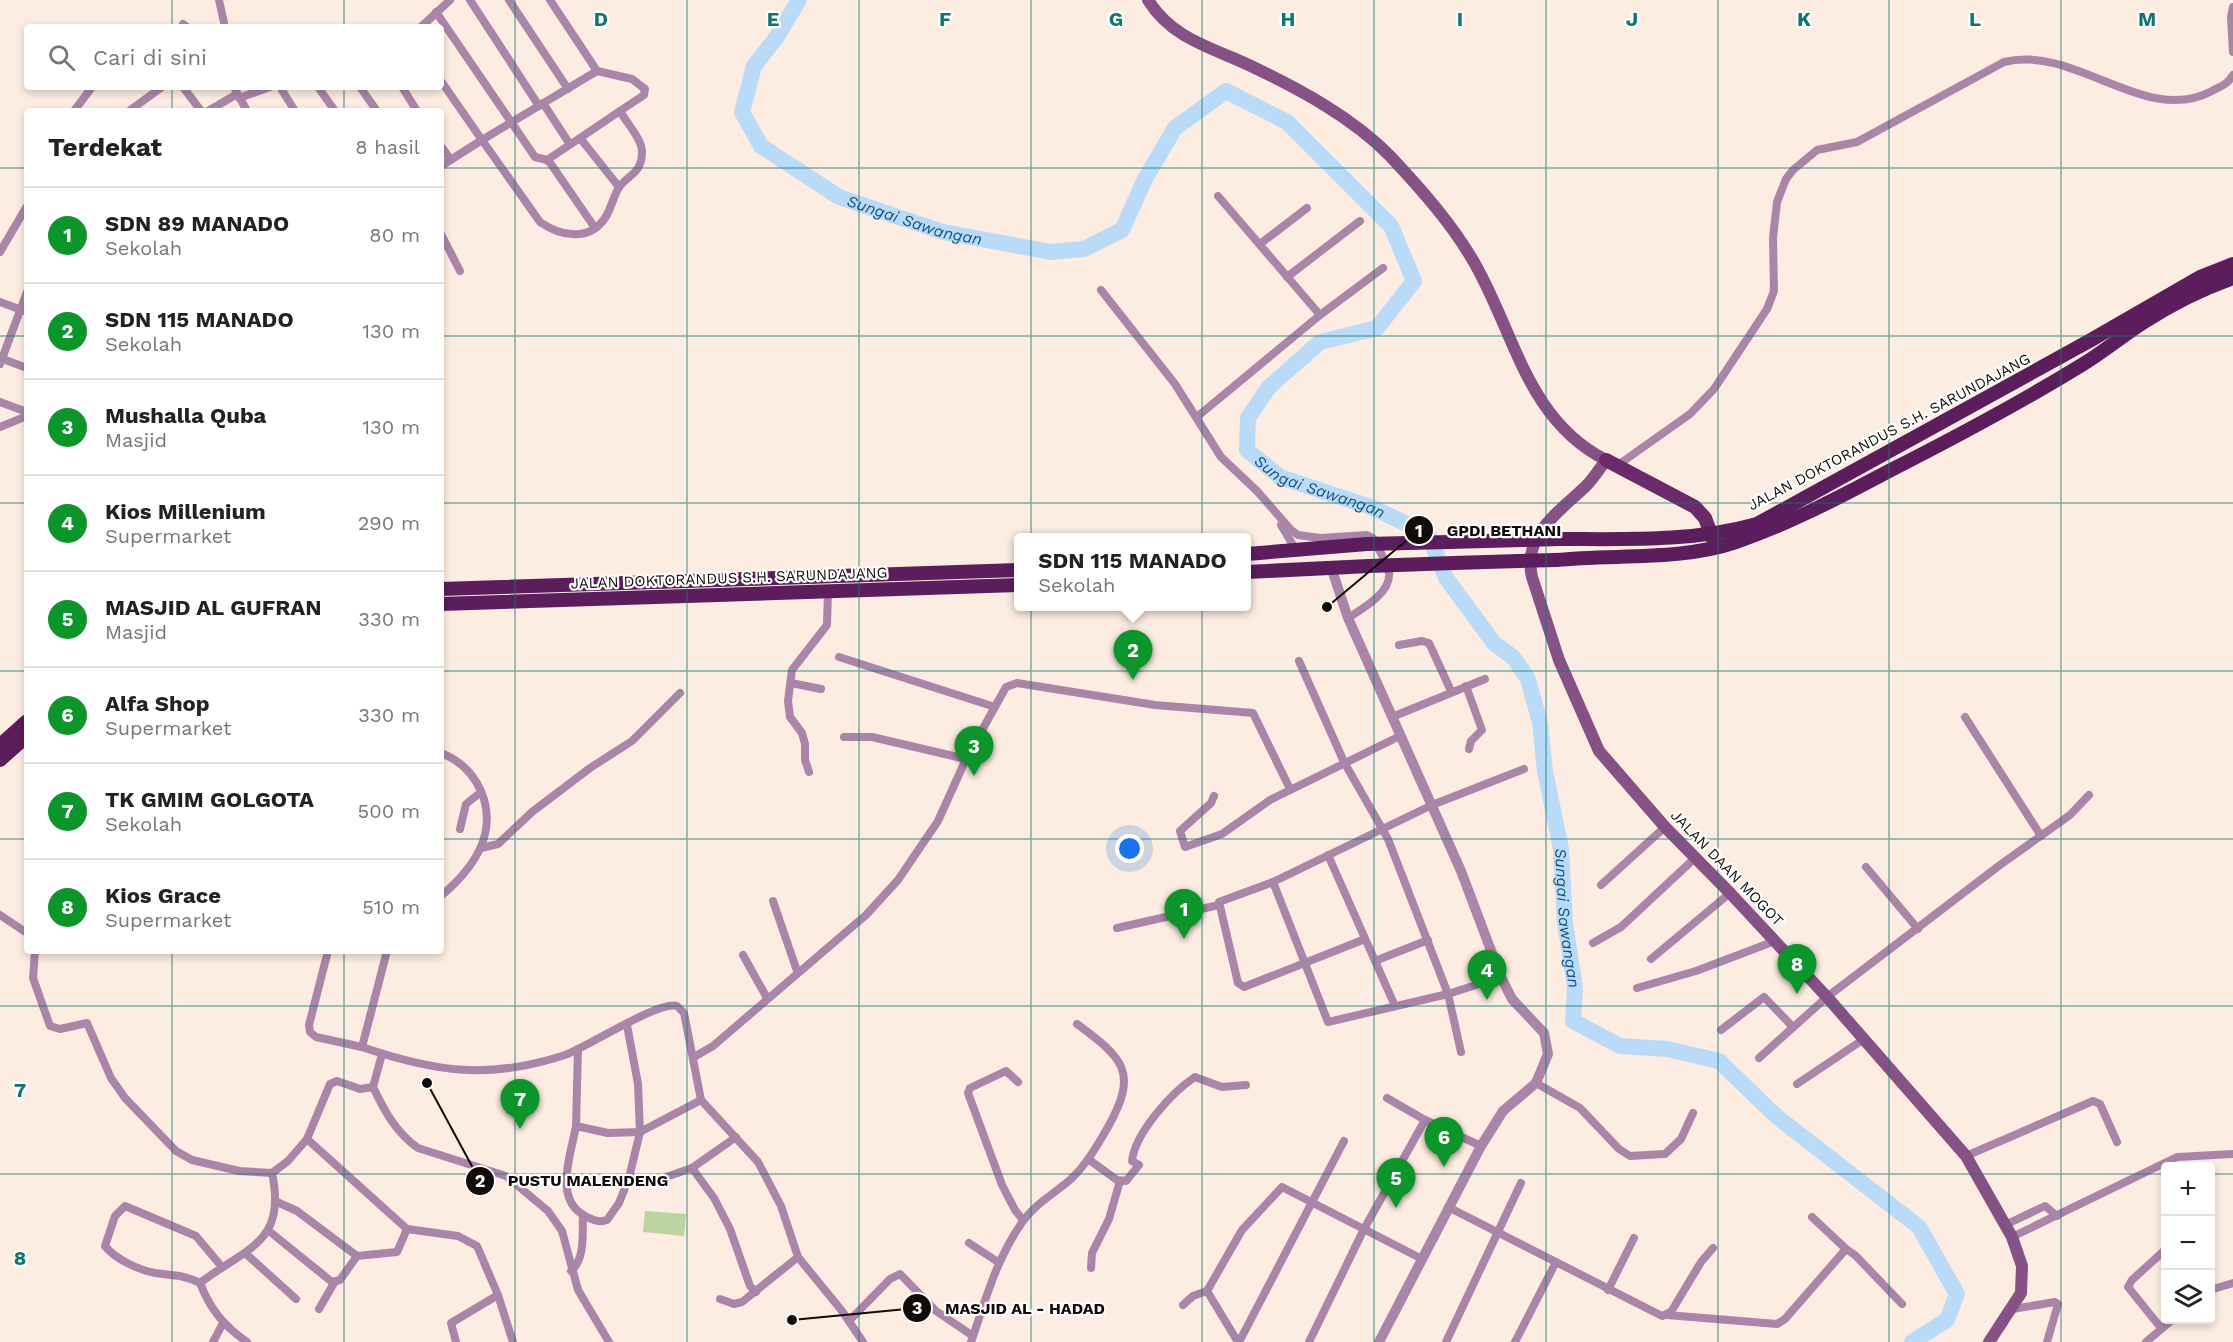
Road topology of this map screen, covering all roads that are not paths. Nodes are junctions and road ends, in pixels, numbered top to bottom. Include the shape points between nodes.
1 (219, 0) edge
2 (450, 0) edge
3 (470, 0) edge
4 (509, 0) edge
5 (550, 0) edge
6 (1148, 0) edge
7 (2233, 7) edge
8 (436, 12) junction
9 (224, 24) edge
10 (425, 24) edge
11 (2233, 52) edge
12 (597, 71) junction
13 (2233, 75) edge
14 (444, 85) edge
15 (568, 89) junction
16 (90, 90) edge
17 (158, 90) edge
18 (185, 90) edge
19 (254, 90) edge
20 (282, 90) edge
21 (320, 90) edge
22 (362, 90) edge
23 (404, 90) edge
24 (237, 93) edge
25 (541, 105) junction
26 (76, 108) edge
27 (133, 108) edge
28 (199, 108) edge
29 (212, 108) edge
30 (245, 108) edge
31 (293, 108) edge
32 (333, 108) edge
33 (375, 108) edge
34 (415, 108) edge
35 (620, 111) junction
36 (511, 124) junction
37 (580, 138) junction
38 (482, 140) junction
39 (568, 143) junction
40 (444, 150) edge
41 (451, 160) junction
42 (547, 160) junction
43 (444, 164) edge
44 (619, 187) junction
45 (1218, 196) dead end
46 (1307, 208) dead end
47 (24, 210) edge
48 (1360, 221) dead end
49 (595, 228) junction
50 (444, 240) edge
51 (1260, 244) junction
52 (0, 252) edge
53 (2233, 264) edge
54 (1383, 268) dead end
55 (460, 271) dead end
56 (1287, 277) junction
57 (2233, 278) edge
58 (1101, 290) dead end
59 (0, 302) edge
60 (24, 307) edge
61 (1320, 315) junction
62 (1, 360) edge
63 (24, 367) edge
64 (0, 402) edge
65 (24, 413) edge
66 (24, 415) edge
67 (1198, 416) junction
68 (0, 427) edge
69 (1580, 445) junction
70 (1612, 462) junction
71 (1587, 484) junction
72 (1269, 505) junction
73 (1714, 541) junction
74 (1296, 550) junction
75 (1251, 554) edge
76 (1330, 567) junction
77 (1014, 570) edge
78 (1251, 572) edge
79 (882, 582) junction
80 (1014, 585) edge
81 (444, 589) edge
82 (828, 590) junction
83 (444, 604) edge
84 (1348, 618) junction
85 (1399, 645) dead end
86 (839, 657) dead end
87 (1299, 661) dead end
88 (1485, 679) dead end
89 (791, 683) junction
90 (1466, 686) junction
91 (821, 689) dead end
92 (1451, 692) junction
93 (680, 693) dead end
94 (994, 707) junction
95 (1392, 717) junction
96 (1965, 717) dead end
97 (24, 724) edge
98 (1400, 736) junction
99 (844, 737) dead end
100 (24, 739) edge
101 (0, 745) edge
102 (1468, 749) dead end
103 (444, 755) edge
104 (966, 759) junction
105 (0, 760) edge
106 (1344, 762) junction
107 (1524, 769) dead end
108 (809, 772) dead end
109 (1290, 789) junction
110 (481, 792) junction
111 (2089, 795) dead end
112 (1214, 796) dead end
113 (1432, 805) junction
114 (1665, 827) junction
115 (460, 829) dead end
116 (1382, 830) junction
117 (2041, 836) junction
118 (481, 848) junction
119 (1328, 855) junction
120 (1695, 858) junction
121 (1866, 867) dead end
122 (1273, 882) junction
123 (1601, 885) dead end
124 (444, 893) edge
125 (1730, 893) junction
126 (773, 901) dead end
127 (1219, 905) junction
128 (0, 915) edge
129 (1117, 928) dead end
130 (1918, 928) junction
131 (24, 931) edge
132 (1365, 939) junction
133 (1428, 940) junction
134 (1775, 941) junction
135 (1593, 943) dead end
136 (34, 954) edge
137 (327, 954) edge
138 (386, 954) edge
139 (743, 955) dead end
140 (1651, 959) dead end
141 (1375, 961) junction
142 (1304, 962) junction
143 (797, 971) junction
144 (1502, 977) junction
145 (1638, 988) dead end
146 (1448, 994) junction
147 (1827, 997) junction
148 (767, 998) junction
149 (1395, 1006) junction
150 (1077, 1024) dead end
151 (627, 1025) junction
152 (1793, 1027) junction
153 (1721, 1030) dead end
154 (1864, 1039) junction
155 (362, 1047) junction
156 (578, 1049) junction
157 (1461, 1052) dead end
158 (382, 1054) junction
159 (694, 1058) junction
160 (1759, 1058) dead end
161 (1018, 1082) dead end
162 (1536, 1083) junction
163 (1797, 1084) dead end
164 (1246, 1085) dead end
165 (373, 1087) junction
166 (1387, 1098) dead end
167 (701, 1100) junction
168 (1693, 1113) dead end
169 (1425, 1120) junction
170 (576, 1126) junction
171 (640, 1132) junction
172 (736, 1137) junction
173 (307, 1139) junction
174 (1344, 1141) dead end
175 (2117, 1142) dead end
176 (1481, 1146) junction
177 (2233, 1154) edge
178 (1966, 1156) junction
179 (1088, 1158) junction
180 (692, 1168) junction
181 (272, 1173) junction
182 (629, 1178) junction
183 (1120, 1181) junction
184 (1521, 1183) dead end
185 (277, 1202) junction
186 (1312, 1203) junction
187 (1448, 1208) junction
188 (583, 1215) junction
189 (2057, 1216) junction
190 (1812, 1217) dead end
191 (1023, 1220) junction
192 (2005, 1225) junction
193 (407, 1229) junction
194 (1364, 1229) junction
195 (269, 1231) junction
196 (1497, 1233) junction
197 (2012, 1237) junction
198 (1634, 1238) dead end
199 (969, 1243) dead end
200 (1713, 1248) dead end
201 (1846, 1249) junction
202 (245, 1252) junction
203 (2161, 1254) edge
204 (357, 1256) junction
205 (798, 1257) junction
206 (1422, 1259) junction
207 (998, 1262) junction
208 (1556, 1262) junction
209 (222, 1267) junction
210 (1091, 1268) dead end
211 (571, 1271) junction
212 (200, 1283) junction
213 (334, 1283) junction
214 (2233, 1283) edge
215 (2215, 1288) edge
216 (1608, 1290) junction
217 (1208, 1291) junction
218 (756, 1292) junction
219 (498, 1294) junction
220 (296, 1299) dead end
221 (720, 1299) dead end
222 (1902, 1304) dead end
223 (1183, 1305) dead end
224 (319, 1309) dead end
225 (2013, 1309) junction
226 (1667, 1315) junction
227 (849, 1321) junction
228 (223, 1323) junction
229 (2166, 1324) edge
230 (2161, 1328) junction
231 (972, 1339) edge
232 (2148, 1339) edge
233 (213, 1342) edge
234 (247, 1342) edge
235 (456, 1342) edge
236 (513, 1342) edge
237 (609, 1342) edge
238 (862, 1342) edge
239 (1238, 1342) edge
240 (1309, 1342) edge
241 (1379, 1342) edge
242 (1446, 1342) edge
243 (1515, 1342) edge
244 (1990, 1342) edge
245 (2047, 1342) edge
246 (2160, 1342) edge

1 - 9 street
2 - 8 street
3 - 25 street
4 - 15 street
5 - 12 street
6 - 69 main road via 1168,26 1300,91 1362,131 1389,155 1458,237 1476,266 1524,370 1561,428
7 - 11 street
8 - 10 street
8 - 36 street
12 - 15 street
12 - 35 street via 632,79 645,89 644,95
13 - 70 street via 2228,84 2202,97 2170,102 2048,60 2020,58 2004,62 1857,142 1825,147 1809,155 1786,179 1777,202 1773,291 1767,309 1714,389 1690,414
14 - 38 street
15 - 25 street
16 - 26 street
17 - 27 street
18 - 28 street
19 - 24 street
20 - 31 street
21 - 32 street
22 - 33 street
23 - 34 street
24 - 29 street
24 - 30 street
25 - 36 street
25 - 39 street
35 - 37 street
35 - 44 street via 642,149 636,172
36 - 38 street
36 - 42 street via 535,157
37 - 39 street
37 - 44 street
38 - 41 street
38 - 49 street via 540,222 562,234 574,235
39 - 42 street
40 - 41 street
41 - 43 street
42 - 49 street
44 - 49 street via 605,218
45 - 51 street
46 - 51 street
47 - 52 street
48 - 56 street
50 - 55 street
51 - 56 street
53 - 73 highway, JALAN DOKTORANDUS S.H. SARUNDAJANG via 2200,277 1771,517
54 - 61 street
56 - 61 street
57 - 73 highway, JALAN DOKTORANDUS S.H. SARUNDAJANG via 2179,302 2022,401 1796,518 1735,543
58 - 67 street
59 - 60 street
60 - 62 street
61 - 67 street
62 - 63 street
64 - 65 street
66 - 68 street
67 - 72 street via 1221,457
69 - 70 main road
69 - 71 main road via 1590,460
70 - 71 main road, JALAN DAAN MOGOT
70 - 73 main road via 1695,507
71 - 114 main road, JALAN DAAN MOGOT via 1536,538 1530,557 1532,577 1559,660 1599,751
72 - 74 street
72 - 84 street via 1298,535 1373,538 1389,571 1387,583 1382,592
73 - 74 highway, JALAN DOKTORANDUS S.H. SARUNDAJANG, bridge via 1560,539 1367,544
73 - 76 highway, JALAN DOKTORANDUS S.H. SARUNDAJANG, bridge via 1664,554
74 - 75 highway, JALAN DOKTORANDUS S.H. SARUNDAJANG
76 - 78 highway, JALAN DOKTORANDUS S.H. SARUNDAJANG
76 - 84 street
77 - 79 highway, JALAN DOKTORANDUS S.H. SARUNDAJANG
79 - 80 highway, JALAN DOKTORANDUS S.H. SARUNDAJANG
79 - 81 highway, JALAN DOKTORANDUS S.H. SARUNDAJANG
79 - 82 highway, JALAN DOKTORANDUS S.H. SARUNDAJANG
82 - 83 highway, JALAN DOKTORANDUS S.H. SARUNDAJANG
82 - 89 street via 827,625 792,670
84 - 95 street
85 - 92 street via 1429,642
86 - 94 street
87 - 106 street
88 - 90 street
89 - 91 street
89 - 108 street via 788,711 802,733
90 - 92 street
90 - 102 street via 1482,730
92 - 95 street
93 - 118 street via 632,741 590,768 498,844
94 - 104 street
94 - 109 street via 1006,687 1017,683 1155,705 1252,713
95 - 98 street
96 - 117 street
97 - 101 highway
98 - 106 street
98 - 113 street
99 - 104 street via 872,737
100 - 105 highway
103 - 110 street via 470,772
104 - 143 street via 938,821 898,880 866,915
106 - 109 street
106 - 116 street
107 - 113 street
109 - 112 street via 1222,834 1185,846 1180,831
110 - 115 street via 466,804
110 - 118 street via 488,822
111 - 117 street
113 - 116 street
113 - 144 street
114 - 120 main road, JALAN DAAN MOGOT
114 - 123 street
116 - 119 street
116 - 133 street
117 - 130 street
118 - 124 street via 466,871
119 - 122 street
119 - 132 street
120 - 125 main road, JALAN DAAN MOGOT
120 - 135 street via 1622,927
121 - 130 street
122 - 127 street via 1220,900
122 - 142 street
125 - 134 main road, JALAN DAAN MOGOT
125 - 140 street
126 - 143 street
127 - 129 street
127 - 142 street via 1241,986
128 - 131 street
130 - 147 street
132 - 141 street
132 - 142 street
133 - 141 street
133 - 146 street
134 - 145 street
134 - 147 main road, JALAN DAAN MOGOT
136 - 181 street via 33,978 50,1026 60,1029 87,1023 115,1085 176,1151 192,1160 239,1171
137 - 155 street via 310,1032 316,1037
138 - 155 street
139 - 148 street
141 - 149 street
142 - 149 street via 1328,1022
143 - 148 street
144 - 146 street
144 - 162 street via 1512,999 1534,1020 1546,1040 1548,1054
146 - 149 street
146 - 157 street
147 - 152 street
147 - 154 main road, JALAN DAAN MOGOT
148 - 159 street
150 - 179 street via 1107,1046 1120,1064 1125,1080 1118,1110
151 - 156 street
151 - 159 street via 659,1007 677,1006 684,1013
151 - 171 street via 639,1084
152 - 153 street via 1764,997
152 - 160 street
154 - 163 street
154 - 178 main road, JALAN DAAN MOGOT
155 - 158 street
156 - 158 street via 528,1064 468,1072 437,1069
156 - 170 street
158 - 165 street
159 - 167 street
161 - 191 street via 1006,1071 970,1088 968,1093 1002,1185
162 - 168 street via 1580,1108 1630,1156 1665,1154 1681,1138
162 - 176 street via 1503,1111
164 - 183 street via 1222,1087 1195,1077 1177,1089 1133,1152 1137,1170
165 - 173 street via 360,1089 334,1082 326,1090
165 - 211 street via 392,1121 412,1144 429,1153 506,1176 548,1211 562,1230
166 - 169 street
167 - 171 street
167 - 172 street
169 - 176 street
169 - 194 street
170 - 171 street via 608,1133
170 - 188 street via 566,1179 567,1198
171 - 182 street
172 - 180 street
172 - 205 street via 758,1162 773,1189
173 - 181 street
173 - 193 street
174 - 186 street
175 - 178 street via 2100,1104 2093,1101
176 - 187 street
177 - 189 street via 2177,1157
178 - 192 main road, JALAN DAAN MOGOT
179 - 183 street
179 - 191 street via 1072,1178
180 - 182 street via 660,1179
180 - 218 street via 722,1212 750,1286
181 - 185 street
182 - 188 street via 610,1218 598,1221
183 - 210 street via 1109,1219 1092,1252
184 - 196 street
185 - 195 street
185 - 204 street via 297,1211
186 - 194 street
186 - 217 street via 1286,1187 1280,1188 1242,1230
186 - 239 street
187 - 196 street
187 - 206 street
188 - 211 street via 581,1251
189 - 192 street via 2045,1206
189 - 197 street
190 - 201 street
191 - 207 street
192 - 197 main road, JALAN DAAN MOGOT
193 - 204 street via 397,1252
193 - 219 street via 458,1236 473,1243 480,1249
194 - 206 street
194 - 240 street
195 - 202 street
195 - 213 street
196 - 208 street
196 - 242 street
197 - 225 main road, JALAN DAAN MOGOT via 2023,1280
198 - 216 street
199 - 207 street
200 - 226 street
201 - 222 street
201 - 226 street via 1778,1324
202 - 209 street
202 - 220 street
203 - 230 street via 2128,1287
204 - 213 street
205 - 218 street
205 - 227 street
206 - 241 street
207 - 231 street
208 - 216 street
208 - 243 street
209 - 212 street
209 - 212 street via 196,1236 128,1207 120,1208 106,1241 108,1250 143,1269 179,1274
211 - 237 street
212 - 228 street
213 - 224 street
214 - 215 street
216 - 226 street via 1655,1315
217 - 223 street
217 - 239 street
218 - 221 street via 739,1303
219 - 235 street via 451,1323
219 - 236 street
225 - 244 main road, JALAN DAAN MOGOT
225 - 245 street via 2058,1304
227 - 231 street via 890,1279 900,1274 936,1311
227 - 238 street
228 - 233 street
228 - 234 street
229 - 230 street
230 - 232 street
232 - 246 street

